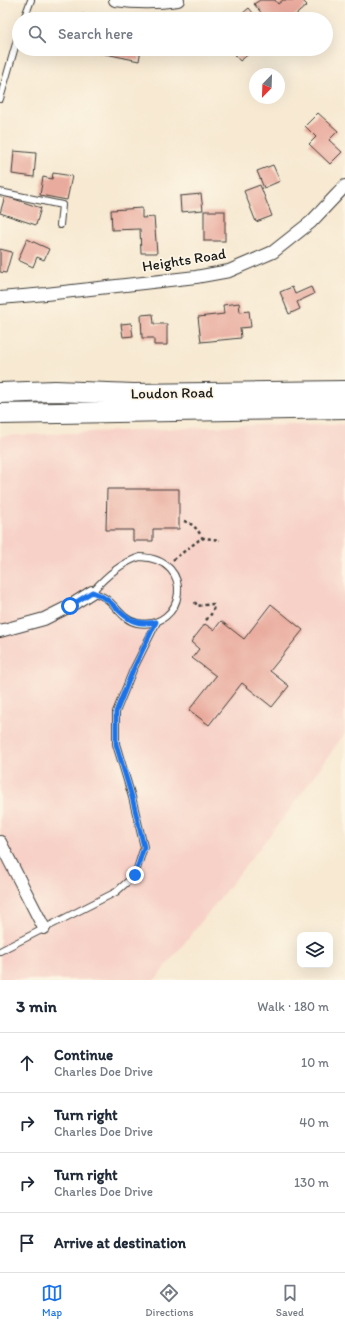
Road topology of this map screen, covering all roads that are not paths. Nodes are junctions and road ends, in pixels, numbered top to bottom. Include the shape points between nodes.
1 (31, 0) edge
2 (115, 0) edge
3 (178, 0) edge
4 (27, 12) edge
5 (12, 56) edge
6 (0, 99) edge
7 (345, 186) edge
8 (0, 192) edge
9 (60, 226) dead end
10 (0, 298) edge
11 (345, 391) edge
12 (0, 393) edge
13 (345, 408) edge
14 (0, 414) edge
15 (92, 592) junction
16 (156, 622) junction
17 (0, 631) edge
18 (0, 842) edge
19 (44, 928) junction
20 (0, 951) edge

1 - 4 lane
2 - 3 street
5 - 6 lane
7 - 10 street, Heights Road via 311,222 273,252 229,272
8 - 9 lane via 62,205
11 - 12 main road, Loudon Road
13 - 14 main road, Loudon Road
15 - 16 lane via 102,595 124,617 134,622
15 - 16 lane via 105,577 130,560 152,557 171,569 178,590 173,609 166,617
15 - 17 street via 44,619
16 - 19 lane via 116,712 116,744 144,847 135,875 116,892
18 - 19 street
19 - 20 lane

